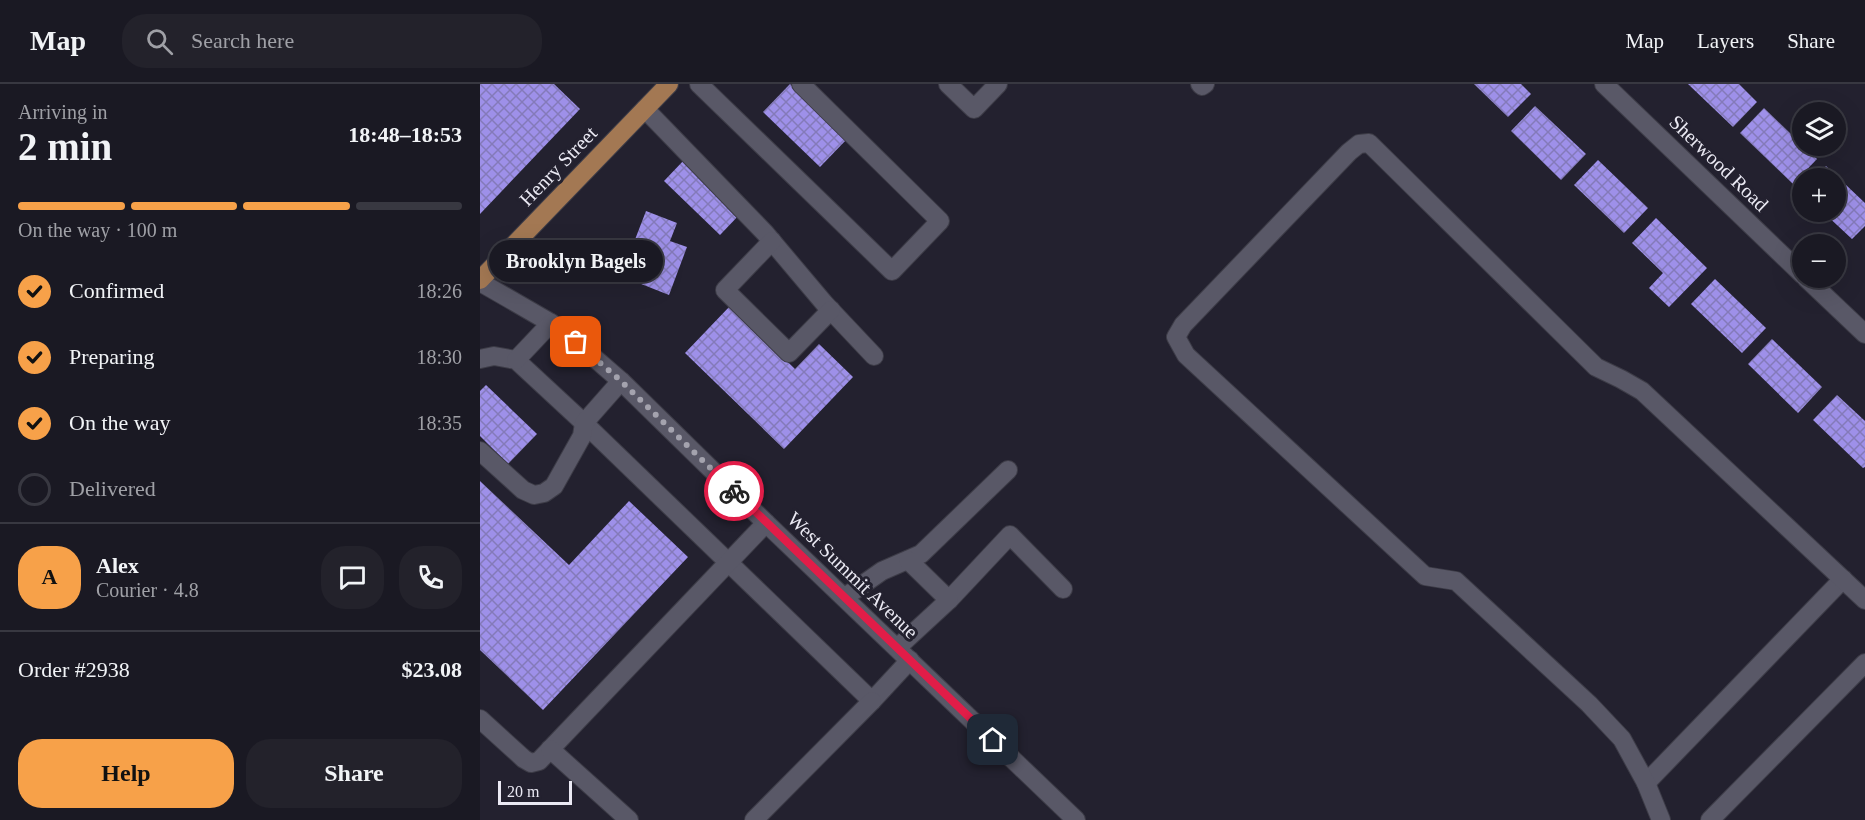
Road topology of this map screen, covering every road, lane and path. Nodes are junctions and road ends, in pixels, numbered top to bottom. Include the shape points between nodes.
1 (669, 84) edge
2 (699, 84) edge
3 (801, 84) edge
4 (948, 84) edge
5 (998, 84) edge
6 (1200, 84) edge
7 (1204, 84) edge
8 (1604, 84) edge
9 (645, 109) junction
10 (772, 241) junction
11 (1792, 264) edge
12 (480, 281) edge
13 (1817, 288) edge
14 (831, 310) junction
15 (551, 323) junction
16 (1865, 334) edge
17 (874, 356) dead end
18 (480, 359) edge
19 (516, 360) junction
20 (621, 381) junction
21 (584, 423) junction
22 (480, 450) edge
23 (1008, 470) dead end
24 (766, 523) junction
25 (908, 560) junction
26 (727, 562) junction
27 (1843, 579) junction
28 (1063, 589) dead end
29 (845, 597) junction
30 (949, 600) junction
31 (1865, 600) edge
32 (904, 654) junction
33 (1865, 663) edge
34 (872, 701) junction
35 (480, 719) edge
36 (550, 749) junction
37 (1646, 783) junction
38 (629, 820) edge
39 (754, 820) edge
40 (1076, 820) edge
41 (1661, 820) edge
42 (1710, 820) edge

1 - 9 main road, Henry Street
2 - 3 street via 892,271 940,221
4 - 5 street via 974,109
6 - 7 street
8 - 11 street, Sherwood Road
9 - 10 street
9 - 12 main road, Henry Street
10 - 14 street
10 - 14 street via 725,290 789,353
12 - 15 street, West Summit Avenue
13 - 16 street, Sherwood Road
14 - 17 street
15 - 19 street
15 - 20 street, West Summit Avenue
18 - 19 street via 494,356
19 - 21 street
20 - 21 street
20 - 24 street, West Summit Avenue
21 - 22 street via 582,436 554,486 543,493 534,495 523,490
21 - 26 street
23 - 25 street via 921,554
24 - 26 street
24 - 29 street, West Summit Avenue
25 - 29 street via 882,571
25 - 30 street
26 - 34 street
26 - 36 street
27 - 31 street
27 - 37 street
27 - 37 street via 1642,391 1596,368 1369,143 1359,144 1348,152 1183,325 1176,337 1186,355 1425,576 1456,581 1589,704 1622,740
28 - 30 street via 1010,535
29 - 32 street, West Summit Avenue
30 - 32 street
32 - 34 street
32 - 40 street, West Summit Avenue
33 - 42 street
34 - 39 street
35 - 36 street via 531,763
36 - 38 street
37 - 41 street

